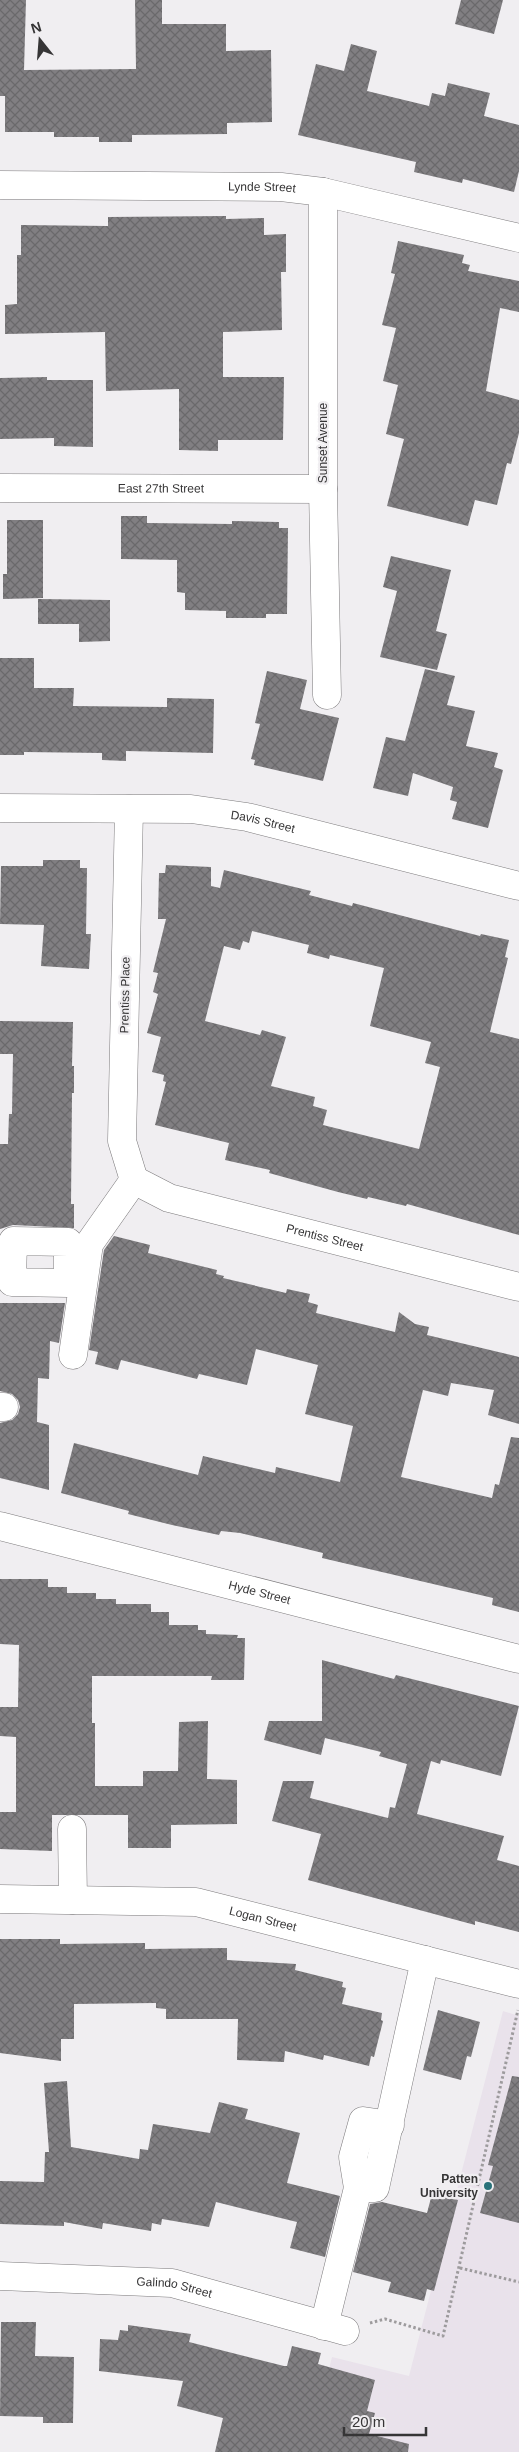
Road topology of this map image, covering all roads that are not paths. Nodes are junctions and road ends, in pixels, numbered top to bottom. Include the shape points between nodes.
1 (0, 185) edge
2 (322, 192) junction
3 (519, 238) edge
4 (0, 488) edge
5 (323, 489) junction
6 (327, 695) dead end
7 (0, 808) edge
8 (129, 809) junction
9 (519, 886) edge
10 (134, 1180) junction
11 (519, 1287) edge
12 (73, 1355) dead end
13 (0, 1526) edge
14 (519, 1659) edge
15 (72, 1829) dead end
16 (0, 1899) edge
17 (74, 1900) junction
18 (425, 1960) junction
19 (519, 1984) edge
20 (0, 2276) edge

1 - 2 street, Lynde Street via 281,187
2 - 3 street, Lynde Street
2 - 5 street, Sunset Avenue
4 - 5 street, East 27th Street
5 - 6 street, Sunset Avenue
7 - 8 street, Davis Street
8 - 9 street, Davis Street via 190,809 247,817
8 - 10 street, Prentiss Place via 122,1141
10 - 11 street, Prentiss Street via 169,1198
10 - 12 street via 89,1244
13 - 14 street, Hyde Street
15 - 17 street
16 - 17 street, Logan Street
17 - 18 street, Logan Street via 196,1902
18 - 19 street, Logan Street
18 - 20 street, Galindo Street via 390,2124 363,2121 353,2158 358,2188 334,2328 172,2282

